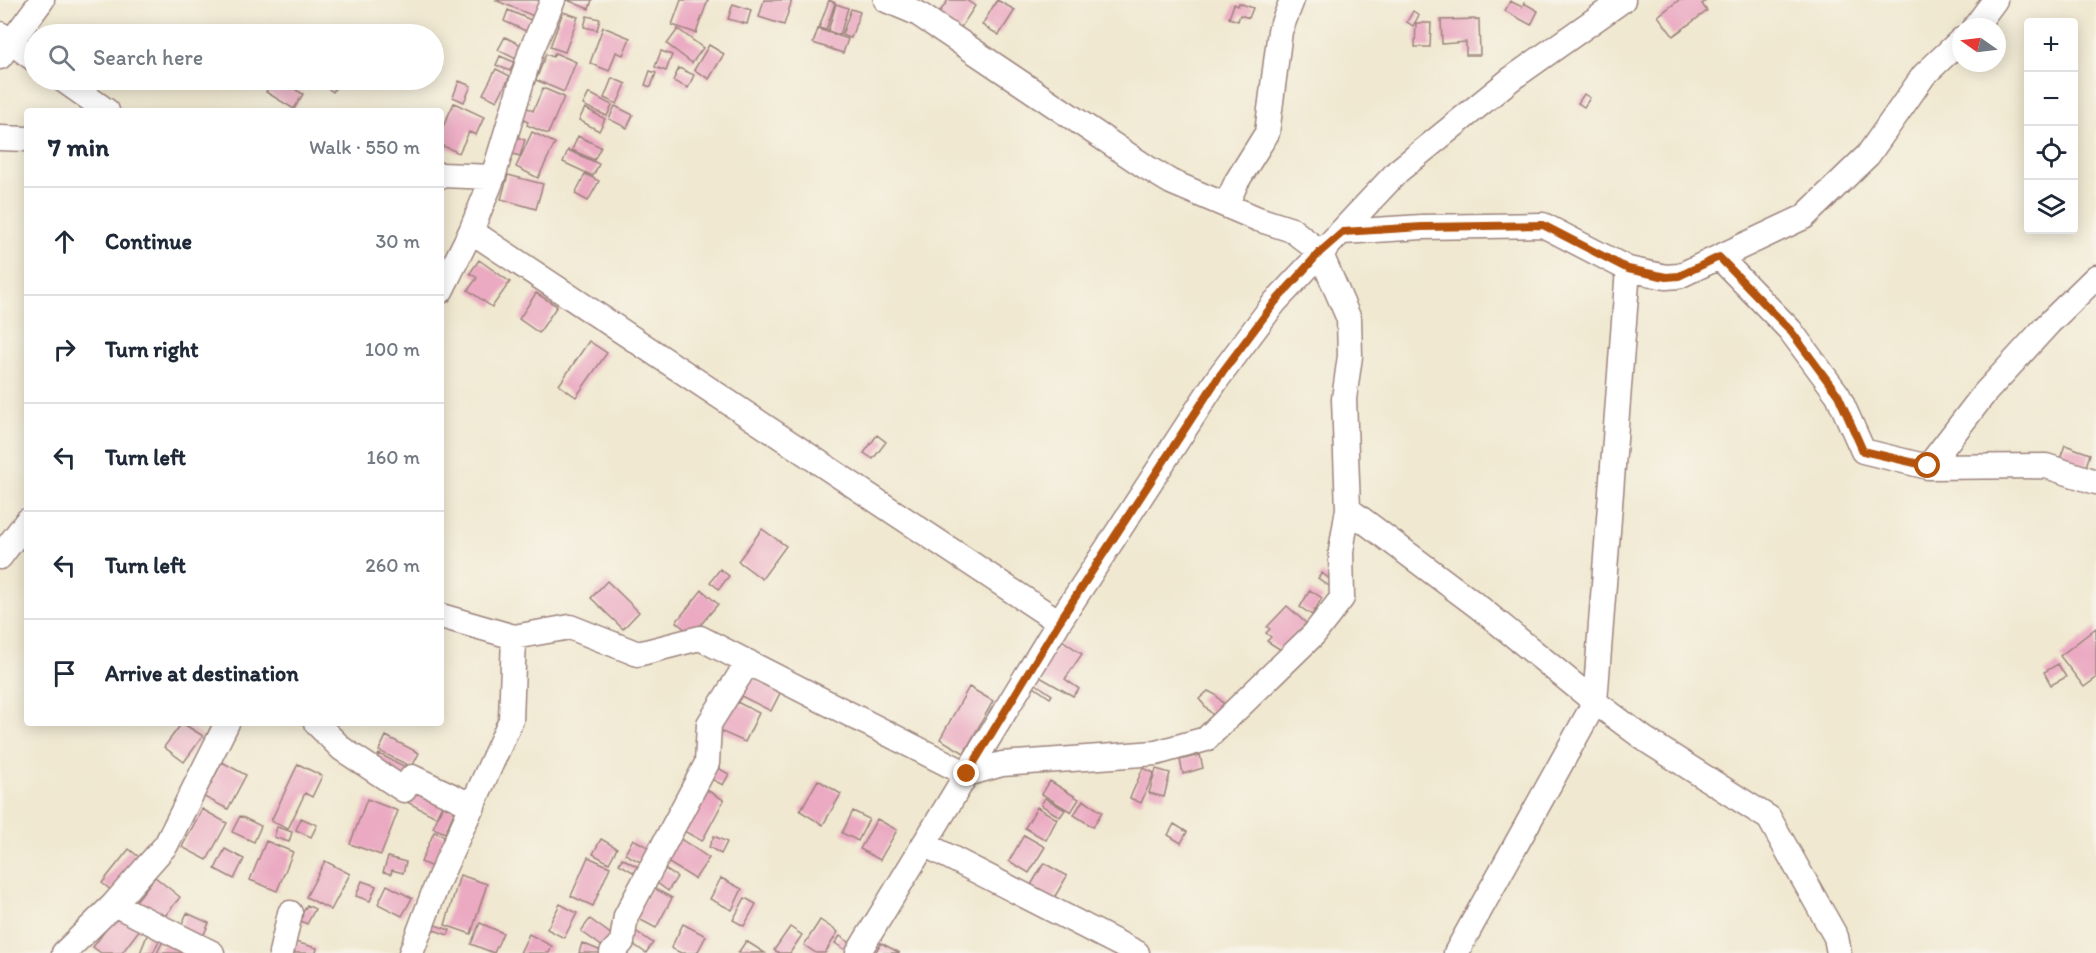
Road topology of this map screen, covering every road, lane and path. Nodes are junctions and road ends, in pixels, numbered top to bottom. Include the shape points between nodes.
1 (42, 0) edge
2 (553, 0) edge
3 (886, 0) edge
4 (1292, 0) edge
5 (1623, 0) edge
6 (1995, 0) edge
7 (1982, 18) edge
8 (4, 44) edge
9 (1952, 49) edge
10 (24, 54) edge
11 (77, 90) edge
12 (103, 108) edge
13 (0, 138) edge
14 (24, 139) edge
15 (444, 175) edge
16 (493, 177) junction
17 (1226, 205) junction
18 (471, 231) junction
19 (1343, 232) junction
20 (1320, 252) junction
21 (1719, 257) junction
22 (1628, 269) junction
23 (2096, 277) edge
24 (444, 285) edge
25 (1928, 466) junction
26 (2096, 482) edge
27 (1348, 509) junction
28 (24, 525) edge
29 (0, 557) edge
30 (444, 617) edge
31 (1059, 622) junction
32 (514, 637) junction
33 (748, 662) junction
34 (1595, 702) junction
35 (226, 726) edge
36 (319, 726) edge
37 (967, 774) junction
38 (473, 806) junction
39 (924, 844) junction
40 (114, 904) junction
41 (290, 913) dead end
42 (624, 949) edge
43 (64, 953) edge
44 (212, 953) edge
45 (281, 953) edge
46 (411, 953) edge
47 (858, 953) edge
48 (1137, 953) edge
49 (1456, 953) edge
50 (1839, 953) edge

1 - 8 street
2 - 16 street via 531,51
3 - 17 street via 917,13 964,43 1146,167
4 - 17 street via 1280,31 1267,133
5 - 19 street via 1511,79 1398,171
6 - 7 street
8 - 10 street
9 - 21 street via 1924,75 1868,155 1804,218
11 - 12 street
13 - 14 street
15 - 16 street
16 - 18 street
17 - 20 street via 1292,230
18 - 24 street
18 - 31 street
19 - 20 street
19 - 22 street via 1543,225
20 - 27 street via 1349,319 1350,356 1344,399
20 - 31 street via 1275,302 1218,378
21 - 22 street via 1679,276
21 - 25 street via 1790,330 1838,395 1863,451
22 - 34 street
23 - 25 street via 1984,394
25 - 26 street via 2046,466
27 - 34 street
27 - 37 street via 1341,551 1342,598 1314,634 1206,739 1156,753 1002,764
28 - 29 street
30 - 32 street
31 - 37 street
32 - 33 street via 570,627 638,654 700,638
32 - 38 street via 511,720
33 - 37 street
33 - 42 street via 709,724 707,764 626,916
34 - 49 street
34 - 50 street via 1646,740 1769,818 1836,937
35 - 40 street via 166,845
36 - 38 street via 342,749 404,789 412,777
37 - 39 street
38 - 46 street
39 - 47 street
39 - 48 street
40 - 43 street
40 - 44 street
41 - 45 street

